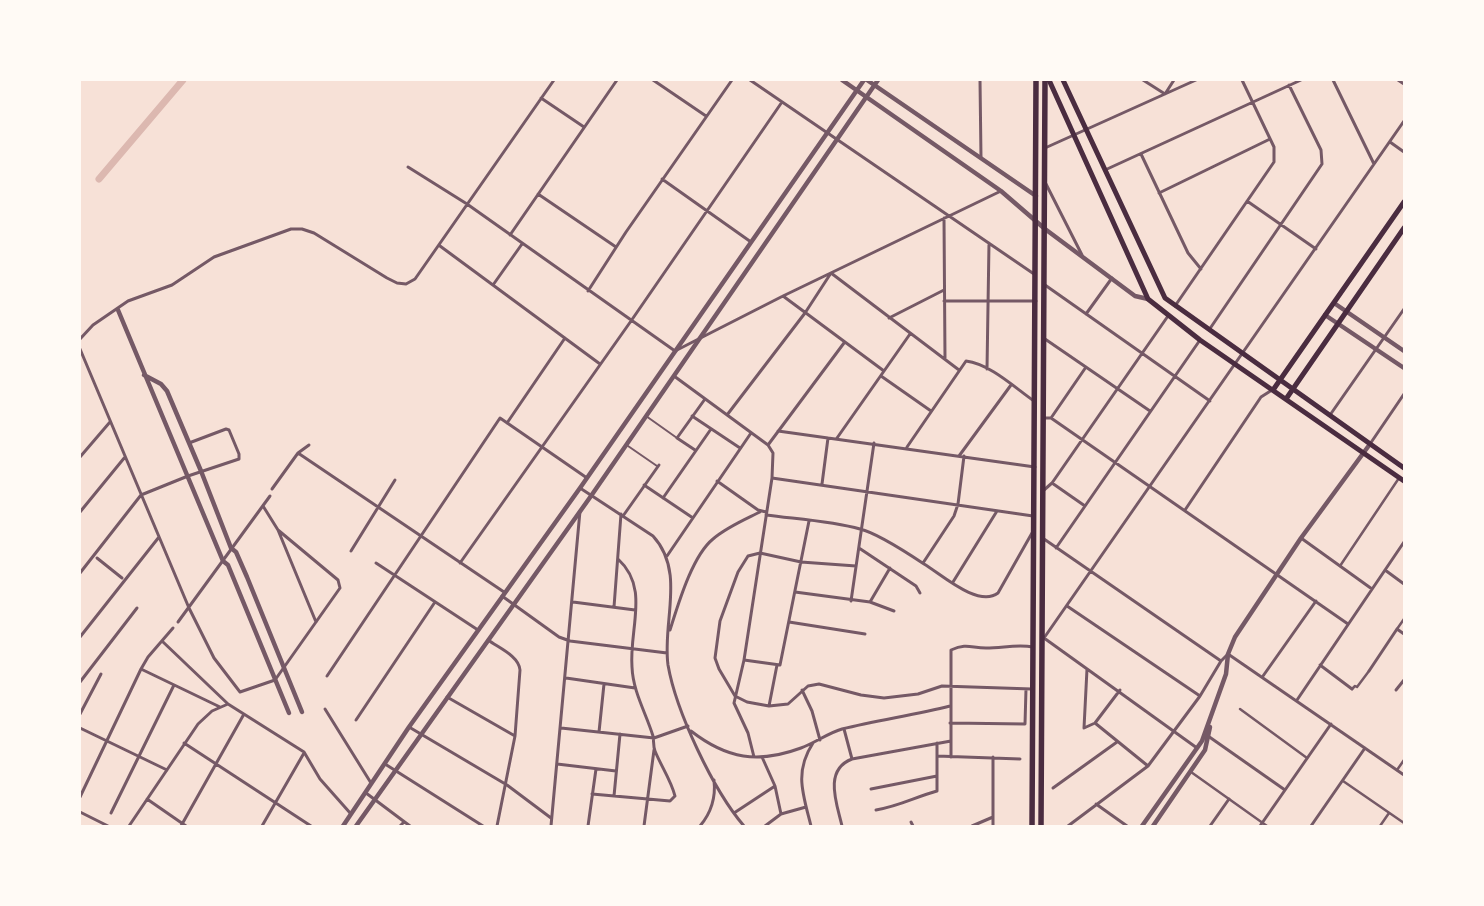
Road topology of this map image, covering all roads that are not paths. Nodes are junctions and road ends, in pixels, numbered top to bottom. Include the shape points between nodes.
1 (554, 80) edge
2 (617, 80) edge
3 (653, 80) edge
4 (732, 80) edge
5 (750, 80) edge
6 (842, 80) edge
7 (865, 80) edge
8 (878, 80) edge
9 (980, 80) edge
10 (1036, 80) edge
11 (1047, 80) edge
12 (1063, 80) edge
13 (1143, 80) edge
14 (1174, 80) edge
15 (1196, 80) edge
16 (1242, 80) edge
17 (1301, 80) edge
18 (1333, 80) edge
19 (1398, 80) edge
20 (1404, 84) edge
21 (874, 85) junction
22 (1289, 85) junction
23 (857, 90) junction
24 (1165, 94) junction
25 (866, 97) junction
26 (541, 98) junction
27 (782, 102) junction
28 (1252, 102) junction
29 (706, 116) junction
30 (1404, 121) edge
31 (584, 127) junction
32 (1086, 129) junction
33 (827, 132) junction
34 (1075, 135) junction
35 (836, 138) junction
36 (1270, 139) junction
37 (1390, 142) junction
38 (1045, 148) junction
39 (1404, 152) edge
40 (1141, 154) junction
41 (980, 158) junction
42 (1374, 165) junction
43 (408, 167) dead end
44 (1105, 170) junction
45 (662, 179) junction
46 (1045, 182) junction
47 (1001, 192) junction
48 (1159, 193) junction
49 (538, 194) junction
50 (1036, 196) junction
51 (1247, 201) junction
52 (1404, 202) edge
53 (466, 204) junction
54 (706, 211) junction
55 (946, 217) junction
56 (1035, 220) junction
57 (1281, 225) junction
58 (1404, 228) edge
59 (1045, 229) junction
60 (510, 235) junction
61 (751, 242) junction
62 (989, 243) junction
63 (522, 244) junction
64 (440, 246) junction
65 (616, 246) junction
66 (1316, 249) junction
67 (1082, 255) junction
68 (1200, 269) junction
69 (831, 273) junction
70 (1036, 275) junction
71 (1112, 278) junction
72 (1045, 285) junction
73 (493, 286) junction
74 (944, 290) junction
75 (588, 291) junction
76 (783, 296) junction
77 (1148, 299) junction
78 (944, 301) junction
79 (988, 301) junction
80 (1036, 301) junction
81 (1334, 303) junction
82 (1175, 306) junction
83 (1404, 309) edge
84 (118, 310) junction
85 (1346, 312) junction
86 (806, 313) junction
87 (1086, 314) junction
88 (1325, 315) junction
89 (1168, 316) junction
90 (889, 318) junction
91 (631, 321) junction
92 (1338, 324) junction
93 (1209, 330) junction
94 (910, 334) junction
95 (565, 338) junction
96 (700, 338) junction
97 (1384, 338) junction
98 (80, 339) edge
99 (1045, 339) junction
100 (1200, 340) junction
101 (844, 343) junction
102 (80, 348) edge
103 (1376, 349) junction
104 (675, 351) junction
105 (1404, 351) edge
106 (1142, 353) junction
107 (1242, 355) junction
108 (945, 360) junction
109 (600, 364) junction
110 (1235, 365) junction
111 (1086, 367) junction
112 (987, 368) junction
113 (1404, 368) edge
114 (959, 370) junction
115 (884, 371) junction
116 (144, 374) junction
117 (674, 376) junction
118 (880, 376) junction
119 (1174, 376) junction
120 (1279, 381) junction
121 (1011, 385) junction
122 (1117, 389) junction
123 (1273, 390) junction
124 (1292, 390) junction
125 (1404, 394) edge
126 (705, 399) junction
127 (1286, 399) junction
128 (1210, 401) junction
129 (1036, 402) junction
130 (931, 411) junction
131 (1150, 411) junction
132 (727, 415) junction
133 (646, 416) junction
134 (692, 416) junction
135 (1329, 416) junction
136 (1048, 418) junction
137 (110, 422) junction
138 (507, 423) junction
139 (711, 429) junction
140 (778, 431) junction
141 (751, 433) junction
142 (677, 438) junction
143 (828, 438) junction
144 (837, 438) junction
145 (1082, 439) junction
146 (189, 443) junction
147 (874, 443) junction
148 (1370, 444) junction
149 (309, 445) dead end
150 (626, 445) junction
151 (768, 445) junction
152 (541, 446) junction
153 (906, 447) junction
154 (740, 448) junction
155 (695, 450) junction
156 (1362, 452) junction
157 (298, 453) junction
158 (80, 456) edge
159 (959, 456) junction
160 (964, 456) junction
161 (125, 457) junction
162 (1115, 462) junction
163 (658, 466) joint
164 (1035, 467) junction
165 (1404, 468) edge
166 (201, 471) junction
167 (188, 476) junction
168 (587, 478) junction
169 (772, 478) junction
170 (1402, 479) edge
171 (395, 480) dead end
172 (717, 481) junction
173 (1052, 483) junction
174 (822, 484) junction
175 (645, 485) junction
176 (1150, 486) junction
177 (272, 488) dead end
178 (580, 488) junction
179 (867, 490) junction
180 (1043, 490) junction
181 (141, 495) junction
182 (270, 496) dead end
183 (591, 496) junction
184 (664, 498) junction
185 (958, 504) junction
186 (262, 506) junction
187 (1085, 506) junction
188 (378, 507) junction
189 (997, 510) junction
190 (1185, 510) junction
191 (580, 511) junction
192 (80, 512) edge
193 (760, 512) junction
194 (766, 514) junction
195 (622, 515) junction
196 (1035, 517) junction
197 (693, 518) junction
198 (809, 521) junction
199 (1035, 527) junction
200 (862, 529) junction
201 (278, 530) junction
202 (421, 536) junction
203 (159, 537) junction
204 (1301, 538) junction
205 (1044, 539) junction
206 (1404, 542) edge
207 (231, 548) junction
208 (859, 548) junction
209 (1056, 548) junction
210 (351, 551) dead end
211 (760, 553) junction
212 (667, 556) junction
213 (97, 558) dead end
214 (618, 559) junction
215 (223, 561) junction
216 (460, 562) junction
217 (800, 562) junction
218 (376, 563) dead end
219 (923, 563) junction
220 (856, 566) junction
221 (1340, 566) junction
222 (890, 568) junction
223 (1385, 570) junction
224 (80, 572) edge
225 (1090, 572) junction
226 (1278, 574) junction
227 (394, 576) junction
228 (122, 578) dead end
229 (953, 582) junction
230 (1404, 584) edge
231 (1372, 590) junction
232 (794, 592) junction
233 (920, 593) dead end
234 (503, 594) junction
235 (1316, 600) junction
236 (851, 601) junction
237 (435, 602) junction
238 (573, 602) junction
239 (870, 602) junction
240 (513, 604) junction
241 (1067, 606) junction
242 (614, 607) junction
243 (136, 608) dead end
244 (188, 608) junction
245 (635, 610) junction
246 (894, 611) dead end
247 (1404, 619) edge
248 (178, 622) dead end
249 (316, 622) junction
250 (789, 622) junction
251 (1348, 624) junction
252 (173, 628) dead end
253 (1397, 629) junction
254 (478, 630) junction
255 (865, 634) dead end
256 (1404, 634) edge
257 (80, 637) edge
258 (668, 638) junction
259 (1044, 638) junction
260 (488, 640) junction
261 (162, 641) junction
262 (570, 641) junction
263 (1034, 648) junction
264 (630, 649) junction
265 (667, 653) junction
266 (1228, 654) junction
267 (744, 660) junction
268 (1221, 661) junction
269 (778, 665) junction
270 (1320, 665) junction
271 (284, 668) junction
272 (141, 669) junction
273 (1087, 669) junction
274 (1369, 671) joint
275 (101, 674) dead end
276 (327, 676) dead end
277 (1263, 676) junction
278 (566, 678) junction
279 (275, 680) junction
280 (1404, 680) edge
281 (80, 682) edge
282 (604, 684) junction
283 (174, 685) junction
284 (953, 686) junction
285 (635, 688) junction
286 (1026, 689) junction
287 (1034, 689) junction
288 (1352, 689) joint
289 (802, 690) junction
290 (1120, 690) junction
291 (1396, 690) dead end
292 (735, 696) junction
293 (1200, 696) junction
294 (448, 697) junction
295 (1297, 700) junction
296 (228, 704) junction
297 (769, 706) junction
298 (950, 706) junction
299 (221, 707) junction
300 (325, 709) dead end
301 (1240, 709) dead end
302 (302, 712) dead end
303 (289, 713) dead end
304 (80, 714) edge
305 (244, 714) junction
306 (356, 720) dead end
307 (950, 723) junction
308 (1095, 723) junction
309 (1331, 724) junction
310 (688, 726) junction
311 (408, 727) junction
312 (80, 728) edge
313 (561, 728) junction
314 (844, 729) junction
315 (690, 730) junction
316 (599, 732) junction
317 (1174, 732) junction
318 (421, 734) junction
319 (620, 734) junction
320 (1207, 735) junction
321 (515, 736) junction
322 (654, 738) junction
323 (820, 740) junction
324 (107, 741) junction
325 (951, 741) junction
326 (814, 742) junction
327 (1116, 742) junction
328 (184, 744) junction
329 (937, 744) junction
330 (654, 748) junction
331 (1198, 748) junction
332 (1365, 748) junction
333 (304, 752) junction
334 (762, 756) junction
335 (937, 756) junction
336 (139, 757) junction
337 (951, 757) junction
338 (754, 758) junction
339 (994, 758) junction
340 (1307, 758) junction
341 (852, 759) junction
342 (1020, 759) dead end
343 (1404, 760) edge
344 (216, 764) junction
345 (384, 764) junction
346 (557, 764) junction
347 (1148, 766) junction
348 (596, 769) junction
349 (167, 770) junction
350 (1397, 770) junction
351 (395, 771) junction
352 (616, 771) junction
353 (1191, 772) junction
354 (1404, 775) edge
355 (937, 776) junction
356 (713, 778) junction
357 (1342, 780) junction
358 (372, 784) junction
359 (507, 785) junction
360 (775, 786) junction
361 (1053, 788) dead end
362 (871, 789) dead end
363 (1285, 790) junction
364 (366, 793) junction
365 (592, 794) junction
366 (614, 796) junction
367 (80, 797) edge
368 (148, 799) junction
369 (648, 799) junction
370 (1229, 799) junction
371 (374, 800) junction
372 (276, 803) junction
373 (1096, 804) junction
374 (806, 807) junction
375 (876, 810) dead end
376 (80, 812) edge
377 (111, 813) dead end
378 (734, 813) junction
379 (1389, 813) junction
380 (781, 814) junction
381 (351, 815) junction
382 (993, 817) junction
383 (552, 818) junction
384 (304, 821) junction
385 (404, 822) junction
386 (911, 822) dead end
387 (1404, 823) edge
388 (346, 824) edge
389 (1261, 824) edge
390 (183, 825) edge
391 (108, 826) edge
392 (129, 826) edge
393 (262, 826) edge
394 (301, 826) edge
395 (311, 826) edge
396 (356, 826) edge
397 (400, 826) edge
398 (410, 826) edge
399 (483, 826) edge
400 (497, 826) edge
401 (551, 826) edge
402 (588, 826) edge
403 (644, 826) edge
404 (700, 826) edge
405 (744, 826) edge
406 (765, 826) edge
407 (811, 826) edge
408 (842, 826) edge
409 (914, 826) edge
410 (972, 826) edge
411 (993, 826) edge
412 (1032, 826) edge
413 (1042, 826) edge
414 (1068, 826) edge
415 (1127, 826) edge
416 (1142, 826) edge
417 (1153, 826) edge
418 (1210, 826) edge
419 (1267, 826) edge
420 (1311, 826) edge
421 (1380, 826) edge

1 - 26 street
2 - 31 street
3 - 29 street
4 - 29 street
5 - 27 street
6 - 23 street
7 - 21 street
7 - 23 street
8 - 21 street
9 - 41 street
10 - 50 highway
11 - 34 main road
11 - 38 highway
12 - 32 main road
13 - 24 street
14 - 24 street
15 - 24 street
16 - 28 street
17 - 22 street
18 - 42 street
19 - 20 street
21 - 25 street
21 - 41 street
22 - 28 street
22 - 57 street via 1323,158 1319,170
23 - 25 street
23 - 33 street
24 - 32 street
25 - 35 street
25 - 47 street
26 - 31 street
26 - 53 street
27 - 33 street
27 - 54 street
28 - 36 street
28 - 40 street
29 - 45 street
30 - 37 street
31 - 49 street
32 - 34 street
32 - 44 main road
33 - 35 street
33 - 61 street
34 - 38 street
34 - 77 main road
35 - 55 street
35 - 96 street
36 - 48 street
36 - 51 street via 1275,152 1274,162
37 - 39 street
37 - 42 street
38 - 46 highway
40 - 44 street
40 - 48 street
41 - 50 street
42 - 66 street
43 - 53 street
44 - 82 main road via 1162,293
45 - 54 street
45 - 65 street
46 - 59 highway
46 - 67 street
47 - 55 street
47 - 56 street
48 - 68 street via 1188,253
49 - 60 street
49 - 65 street
50 - 56 highway
51 - 57 street
51 - 68 street
52 - 81 main road
53 - 60 street
53 - 64 street
54 - 61 street
54 - 91 street
55 - 62 street
55 - 69 street
55 - 74 street
56 - 59 street
56 - 70 highway
57 - 66 street
57 - 93 street
58 - 85 main road
59 - 67 street
59 - 72 highway
60 - 63 street
61 - 104 street
62 - 70 street
62 - 79 street
63 - 73 street
63 - 75 street
64 - 73 street
64 - 84 street via 415,279 397,284 314,234 291,229 214,257 172,286 128,301
65 - 75 street
66 - 107 street
67 - 71 street
68 - 82 street
69 - 76 street
69 - 86 street
69 - 90 street
70 - 80 highway
71 - 77 street via 1135,296
71 - 87 street
72 - 87 street
72 - 99 highway
73 - 95 street
74 - 78 street
74 - 90 street
75 - 91 street
76 - 86 street
76 - 96 street
77 - 89 main road
78 - 79 street
78 - 108 street
79 - 80 street
79 - 112 street
80 - 129 highway
81 - 85 street
81 - 88 main road
82 - 93 main road
83 - 97 street
84 - 98 street via 93,325
84 - 116 street
85 - 92 main road
85 - 97 street
86 - 101 street
86 - 132 street
87 - 106 street
88 - 92 street
88 - 120 main road
89 - 100 main road
89 - 106 street
90 - 94 street
91 - 104 street
91 - 109 street
92 - 103 street
92 - 124 main road
93 - 107 main road
94 - 108 street
94 - 115 street
95 - 109 street
95 - 138 street
96 - 104 street
96 - 117 street
97 - 103 street
97 - 105 street
99 - 111 street
99 - 136 highway
100 - 110 main road
100 - 119 street
101 - 115 street
101 - 140 street
102 - 137 street
103 - 113 street
103 - 135 street
104 - 168 street
106 - 119 street
106 - 122 street
107 - 110 street
107 - 120 main road
108 - 114 street
109 - 152 street
110 - 123 main road
110 - 128 street
111 - 122 street
111 - 136 street
112 - 114 street via 966,361
112 - 121 street
114 - 130 street
115 - 118 street
116 - 146 street via 161,384 167,392
116 - 167 street
117 - 126 street
117 - 133 street
118 - 130 street
118 - 144 street
119 - 128 street
119 - 131 street
120 - 123 main road
120 - 124 main road
121 - 129 street
121 - 159 street
122 - 131 street
122 - 145 street
123 - 127 main road
123 - 190 street via 1260,397
124 - 127 main road
124 - 135 main road
125 - 148 street
126 - 132 street
126 - 134 street
127 - 156 main road
128 - 176 street
129 - 164 highway
130 - 153 street
131 - 162 street
132 - 141 street
133 - 142 lane
133 - 150 street
134 - 139 street
134 - 142 street
135 - 148 main road
136 - 145 street
136 - 180 highway
137 - 158 street
137 - 161 street
138 - 152 street
138 - 202 street via 500,418
139 - 154 street
139 - 155 street
140 - 143 street
140 - 151 street
141 - 151 street
141 - 154 street
142 - 155 street
143 - 144 street
143 - 174 street
144 - 147 street
145 - 162 street
145 - 173 street
146 - 166 street
146 - 166 street via 229,430 239,459
147 - 153 street
147 - 179 street
148 - 156 street
148 - 165 main road
149 - 157 street
150 - 163 lane
150 - 183 street
151 - 169 street via 773,453
152 - 168 street
152 - 216 street
153 - 159 street
154 - 172 street
155 - 184 street
156 - 170 main road
156 - 204 street
157 - 177 street
157 - 188 street
159 - 160 street
160 - 164 street
160 - 185 street
161 - 181 street
161 - 192 street
162 - 176 street
162 - 187 street
163 - 175 street
164 - 196 highway
166 - 167 street
166 - 207 street
167 - 181 street
167 - 215 street
168 - 178 street
169 - 174 street
169 - 194 street
170 - 221 street
171 - 188 street
172 - 193 street
172 - 197 street
173 - 180 street
173 - 187 street
174 - 179 street
175 - 184 street
175 - 195 street
176 - 190 street
176 - 225 street
178 - 183 street
178 - 234 street
179 - 185 street
179 - 200 street
180 - 205 highway
181 - 203 street
181 - 224 street
182 - 186 street
183 - 191 street
183 - 195 street
184 - 197 street
185 - 189 street
185 - 219 street via 954,516
186 - 201 street
186 - 207 street
187 - 209 street
188 - 202 street
188 - 210 street
189 - 196 street
189 - 229 street
190 - 226 street
191 - 238 street
191 - 240 street
193 - 194 street
193 - 258 street via 729,528 706,545 686,587
194 - 198 street
194 - 211 street
195 - 212 street via 653,536
195 - 214 street
196 - 199 highway
197 - 212 street
198 - 200 street
198 - 217 street
199 - 229 street via 1004,583 992,596 973,595
199 - 263 highway
200 - 208 street
200 - 219 street
201 - 249 street
201 - 249 street via 341,585
202 - 216 street
202 - 227 street
203 - 244 street
203 - 257 street
204 - 221 street
204 - 226 street
205 - 209 street
205 - 259 highway
206 - 223 street
207 - 215 street
207 - 271 street via 236,552
208 - 220 street
208 - 222 street
209 - 225 street
211 - 217 street
211 - 267 street
211 - 292 street via 748,556 742,563 717,631 715,658
212 - 258 street via 671,586
213 - 228 street
214 - 242 street
214 - 245 street via 633,578
215 - 244 street
215 - 279 street via 228,565
216 - 234 street
217 - 220 street
217 - 232 street
218 - 227 street
219 - 229 street
220 - 236 street
221 - 231 street
222 - 233 street via 916,586
222 - 239 street
223 - 230 street
223 - 231 street
225 - 241 street
225 - 268 street
226 - 235 street
226 - 266 street via 1234,637
227 - 237 street
227 - 276 street
231 - 251 street
232 - 236 street
232 - 250 street
234 - 240 street
234 - 254 street
235 - 251 street
235 - 277 street
236 - 239 street
237 - 254 street
237 - 306 street
238 - 242 street
238 - 262 street
239 - 246 street
240 - 260 street
240 - 262 street via 559,637
241 - 259 street
241 - 293 street
242 - 245 street
243 - 281 street
244 - 248 street
244 - 279 street via 214,658 240,692
245 - 264 street
247 - 253 street
249 - 271 street
250 - 255 street
250 - 269 street
251 - 270 street
252 - 261 street
253 - 256 street
253 - 274 street
254 - 311 street
258 - 265 street
259 - 273 street
259 - 413 highway
260 - 294 street
260 - 321 street via 520,664
261 - 272 street
261 - 296 street
262 - 264 street
262 - 278 street
263 - 284 street via 969,645 951,650
263 - 287 highway
264 - 265 street
264 - 285 street
265 - 310 street via 673,685
266 - 268 street
266 - 277 street
266 - 320 street via 1226,674
267 - 269 street
267 - 292 street
268 - 293 street
269 - 297 street
270 - 288 street
270 - 295 street
271 - 279 street
271 - 302 street
272 - 283 street
272 - 324 street
273 - 290 street
273 - 308 street via 1084,728
274 - 288 street via 1358,688
275 - 304 street
277 - 295 street
278 - 282 street
278 - 313 street
279 - 303 street
280 - 291 street
282 - 285 street
282 - 316 street
283 - 299 street
283 - 336 street
284 - 286 street
284 - 289 street via 884,698 819,684
284 - 298 street
285 - 322 street
286 - 287 street
286 - 307 street via 1026,724
287 - 412 highway
289 - 297 street via 788,704
289 - 323 street
290 - 308 street
290 - 317 street via 1138,708
292 - 297 street
292 - 338 street via 734,703 748,733
293 - 317 street
294 - 318 street
294 - 321 street
295 - 309 street
296 - 299 street
296 - 305 street
298 - 307 street
298 - 314 street
299 - 328 street via 204,716
300 - 358 street
301 - 340 street
305 - 333 street
305 - 344 street
307 - 325 street
308 - 327 street
309 - 332 street
309 - 340 street
310 - 315 street
310 - 322 street
311 - 318 street
311 - 345 street
312 - 324 street
313 - 316 street
313 - 346 street
314 - 323 street
314 - 341 street
315 - 338 street via 726,753
315 - 356 street
316 - 319 street
317 - 331 street
317 - 347 street
318 - 351 street
318 - 359 street
319 - 322 street
319 - 352 street
320 - 331 street
320 - 353 street via 1205,750
320 - 363 street
321 - 359 street
322 - 330 street
323 - 326 street
324 - 336 street
324 - 367 street
325 - 329 street
325 - 337 street
326 - 334 street
326 - 374 street via 801,773
327 - 347 street
327 - 361 street
328 - 344 street
328 - 349 street
329 - 335 street
329 - 341 street
330 - 369 street
330 - 369 street via 674,790 674,799 670,802
331 - 416 street
332 - 350 street
332 - 357 street
333 - 372 street
333 - 381 street via 320,779
334 - 338 street
334 - 360 street
335 - 337 street
335 - 355 street
336 - 349 street
336 - 377 street
337 - 339 street
339 - 342 street
339 - 382 street
340 - 363 street
341 - 408 street via 842,764 834,781
343 - 350 street
344 - 372 street
344 - 390 street
345 - 351 street
345 - 358 street
346 - 348 street
346 - 383 street
347 - 373 street
348 - 352 street
348 - 365 street
349 - 368 street
350 - 354 street
351 - 371 street
351 - 399 street
352 - 366 street
353 - 370 street
353 - 417 street
355 - 362 street
355 - 375 street via 937,791 907,803
356 - 378 street
356 - 404 street via 712,808
357 - 379 street
357 - 420 street
358 - 364 street
359 - 383 street
359 - 400 street
360 - 378 street
360 - 380 street
363 - 389 street
364 - 371 street
364 - 381 street
365 - 366 street
365 - 402 street
366 - 369 street
368 - 390 street
368 - 392 street
369 - 403 street
370 - 389 street
370 - 418 street
371 - 385 street
371 - 396 street
372 - 384 street
372 - 393 street
373 - 414 street
373 - 415 street
374 - 380 street
374 - 407 street
376 - 391 street
378 - 405 street
379 - 387 street
379 - 421 street
380 - 406 street
381 - 388 street
382 - 410 street
382 - 411 street
383 - 401 street
384 - 394 street
384 - 395 street
385 - 397 street
385 - 398 street
386 - 409 street
389 - 419 street

